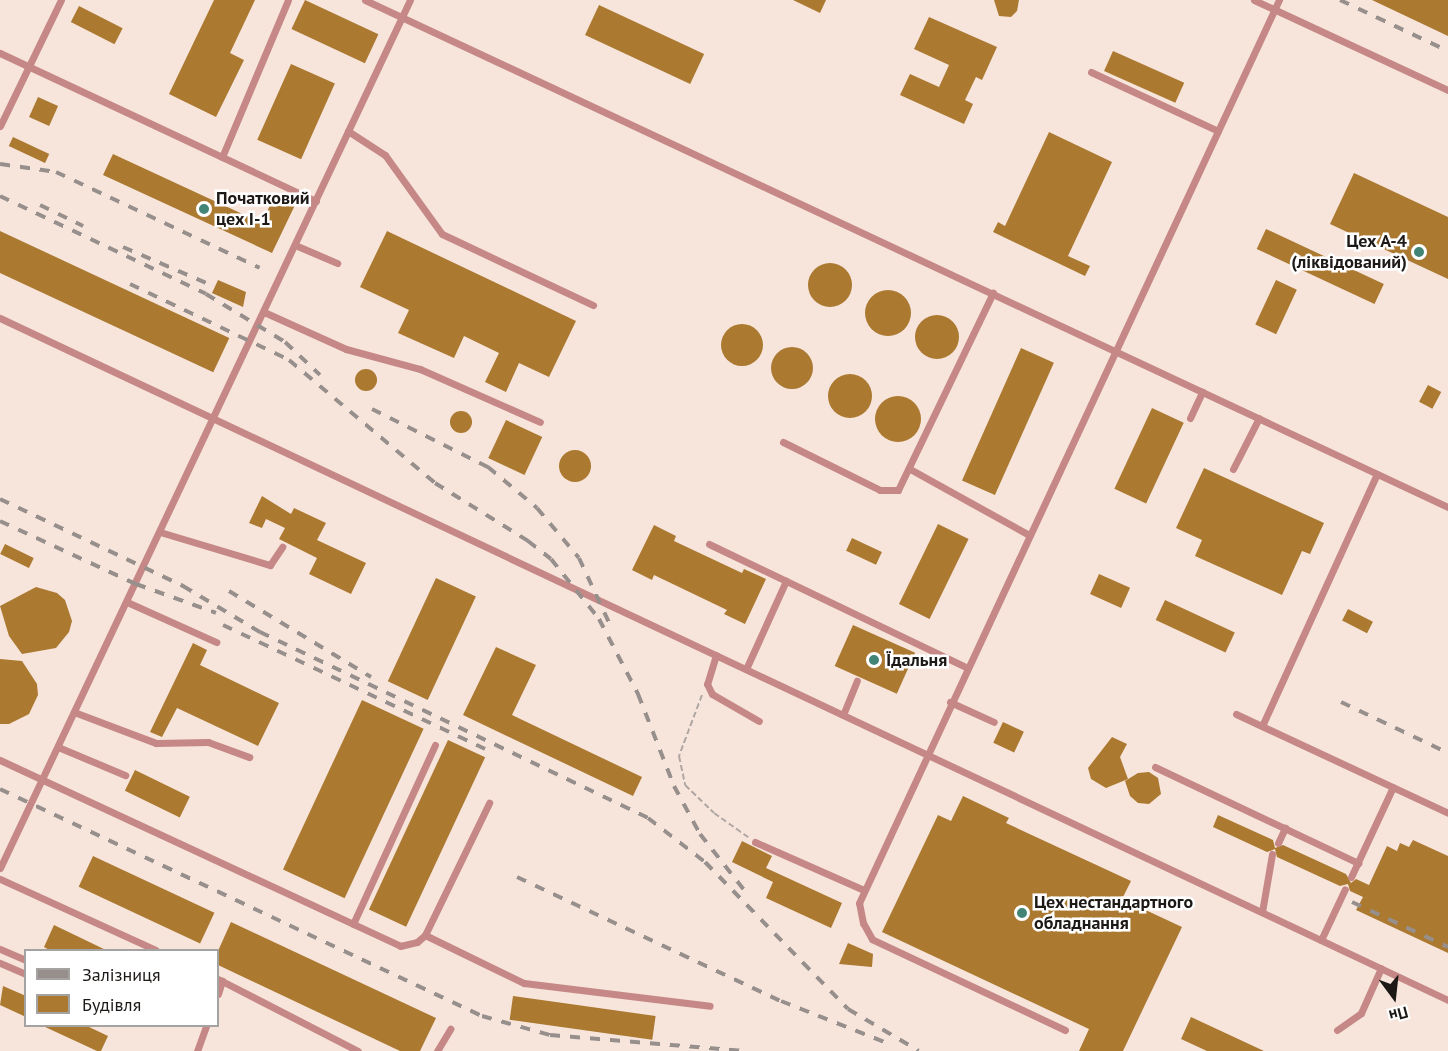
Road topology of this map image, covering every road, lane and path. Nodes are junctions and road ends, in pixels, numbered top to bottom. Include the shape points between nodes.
1 (61, 0) edge
2 (288, 0) edge
3 (365, 0) edge
4 (410, 0) edge
5 (1254, 0) edge
6 (1279, 0) edge
7 (1275, 10) junction
8 (401, 17) junction
9 (0, 53) edge
10 (30, 67) junction
11 (1091, 72) dead end
12 (1448, 90) edge
13 (0, 126) edge
14 (348, 131) junction
15 (1218, 131) junction
16 (222, 157) junction
17 (316, 201) junction
18 (295, 245) junction
19 (337, 263) dead end
20 (993, 294) junction
21 (593, 305) dead end
22 (264, 312) junction
23 (0, 318) edge
24 (1115, 351) junction
25 (1202, 392) junction
26 (214, 418) junction
27 (1190, 418) dead end
28 (1259, 418) junction
29 (540, 422) dead end
30 (783, 442) dead end
31 (910, 469) junction
32 (1233, 469) dead end
33 (1377, 474) junction
34 (1448, 507) edge
35 (160, 532) junction
36 (1029, 535) junction
37 (709, 544) dead end
38 (282, 547) dead end
39 (786, 580) junction
40 (127, 602) junction
41 (216, 642) dead end
42 (716, 655) junction
43 (966, 668) junction
44 (746, 669) junction
45 (856, 681) dead end
46 (707, 684) junction
47 (950, 702) junction
48 (74, 712) junction
49 (1236, 714) dead end
50 (843, 715) junction
51 (759, 720) dead end
52 (994, 722) dead end
53 (1262, 726) junction
54 (435, 745) dead end
55 (58, 747) junction
56 (926, 754) junction
57 (249, 757) dead end
58 (0, 760) edge
59 (1155, 767) dead end
60 (125, 775) dead end
61 (42, 780) junction
62 (1393, 787) junction
63 (489, 803) dead end
64 (1448, 813) edge
65 (1284, 828) junction
66 (755, 842) joint
67 (1278, 843) dead end
68 (1272, 854) dead end
69 (1358, 863) junction
70 (0, 868) edge
71 (1351, 876) dead end
72 (0, 879) edge
73 (1346, 889) dead end
74 (864, 891) junction
75 (1263, 912) junction
76 (353, 924) junction
77 (425, 935) junction
78 (1321, 940) junction
79 (0, 948) edge
80 (152, 949) edge
81 (24, 959) edge
82 (0, 963) edge
83 (1381, 968) junction
84 (24, 974) edge
85 (220, 980) edge
86 (1448, 1000) edge
87 (710, 1006) dead end
88 (206, 1027) edge
89 (450, 1029) dead end
90 (1065, 1030) dead end
91 (1337, 1030) dead end
92 (197, 1051) edge
93 (358, 1051) edge
94 (437, 1051) edge

1 - 10 lane
2 - 16 lane
3 - 8 lane
4 - 8 lane
5 - 7 lane
6 - 7 lane
7 - 12 lane
7 - 15 lane
8 - 14 lane
8 - 20 lane
9 - 10 lane
10 - 13 lane
10 - 16 lane
11 - 15 lane
14 - 17 lane
14 - 21 lane via 385,155 442,234
15 - 24 lane
16 - 17 lane
17 - 18 lane
18 - 19 lane
18 - 22 lane
20 - 24 lane
20 - 31 lane
22 - 26 lane
22 - 29 lane via 346,349 420,369
23 - 26 lane
24 - 25 lane
24 - 36 lane
25 - 27 lane
25 - 28 lane
26 - 35 lane
26 - 42 lane
28 - 32 lane
28 - 33 lane
30 - 31 lane via 889,492 904,483
31 - 36 lane
33 - 34 lane
33 - 53 lane
35 - 38 lane via 270,565
35 - 40 lane
36 - 43 lane
37 - 39 lane
39 - 43 lane
39 - 44 lane
40 - 41 lane
40 - 48 lane
42 - 44 lane
42 - 46 lane
43 - 47 lane
44 - 50 lane
45 - 50 lane
46 - 51 lane via 712,694
46 - 66 path via 682,739 679,756 685,785 714,813
47 - 52 lane
47 - 56 lane
48 - 55 lane
48 - 57 lane via 156,743 208,742
49 - 53 lane
50 - 56 lane
53 - 62 lane
54 - 76 lane
55 - 60 lane
55 - 61 lane
56 - 74 lane
56 - 75 lane
58 - 61 lane
59 - 65 lane
61 - 70 lane
61 - 76 lane
62 - 64 lane
62 - 69 lane
63 - 77 lane
65 - 67 lane
65 - 69 lane
66 - 74 lane
68 - 75 lane
69 - 71 lane
72 - 80 lane
73 - 78 lane
74 - 90 lane via 859,903 863,923 872,939
75 - 78 lane
76 - 77 lane via 400,946
77 - 87 lane via 524,983
78 - 83 lane
79 - 81 lane
82 - 84 lane
83 - 86 lane
83 - 91 lane via 1361,1013
85 - 93 lane
88 - 92 lane
89 - 94 lane

